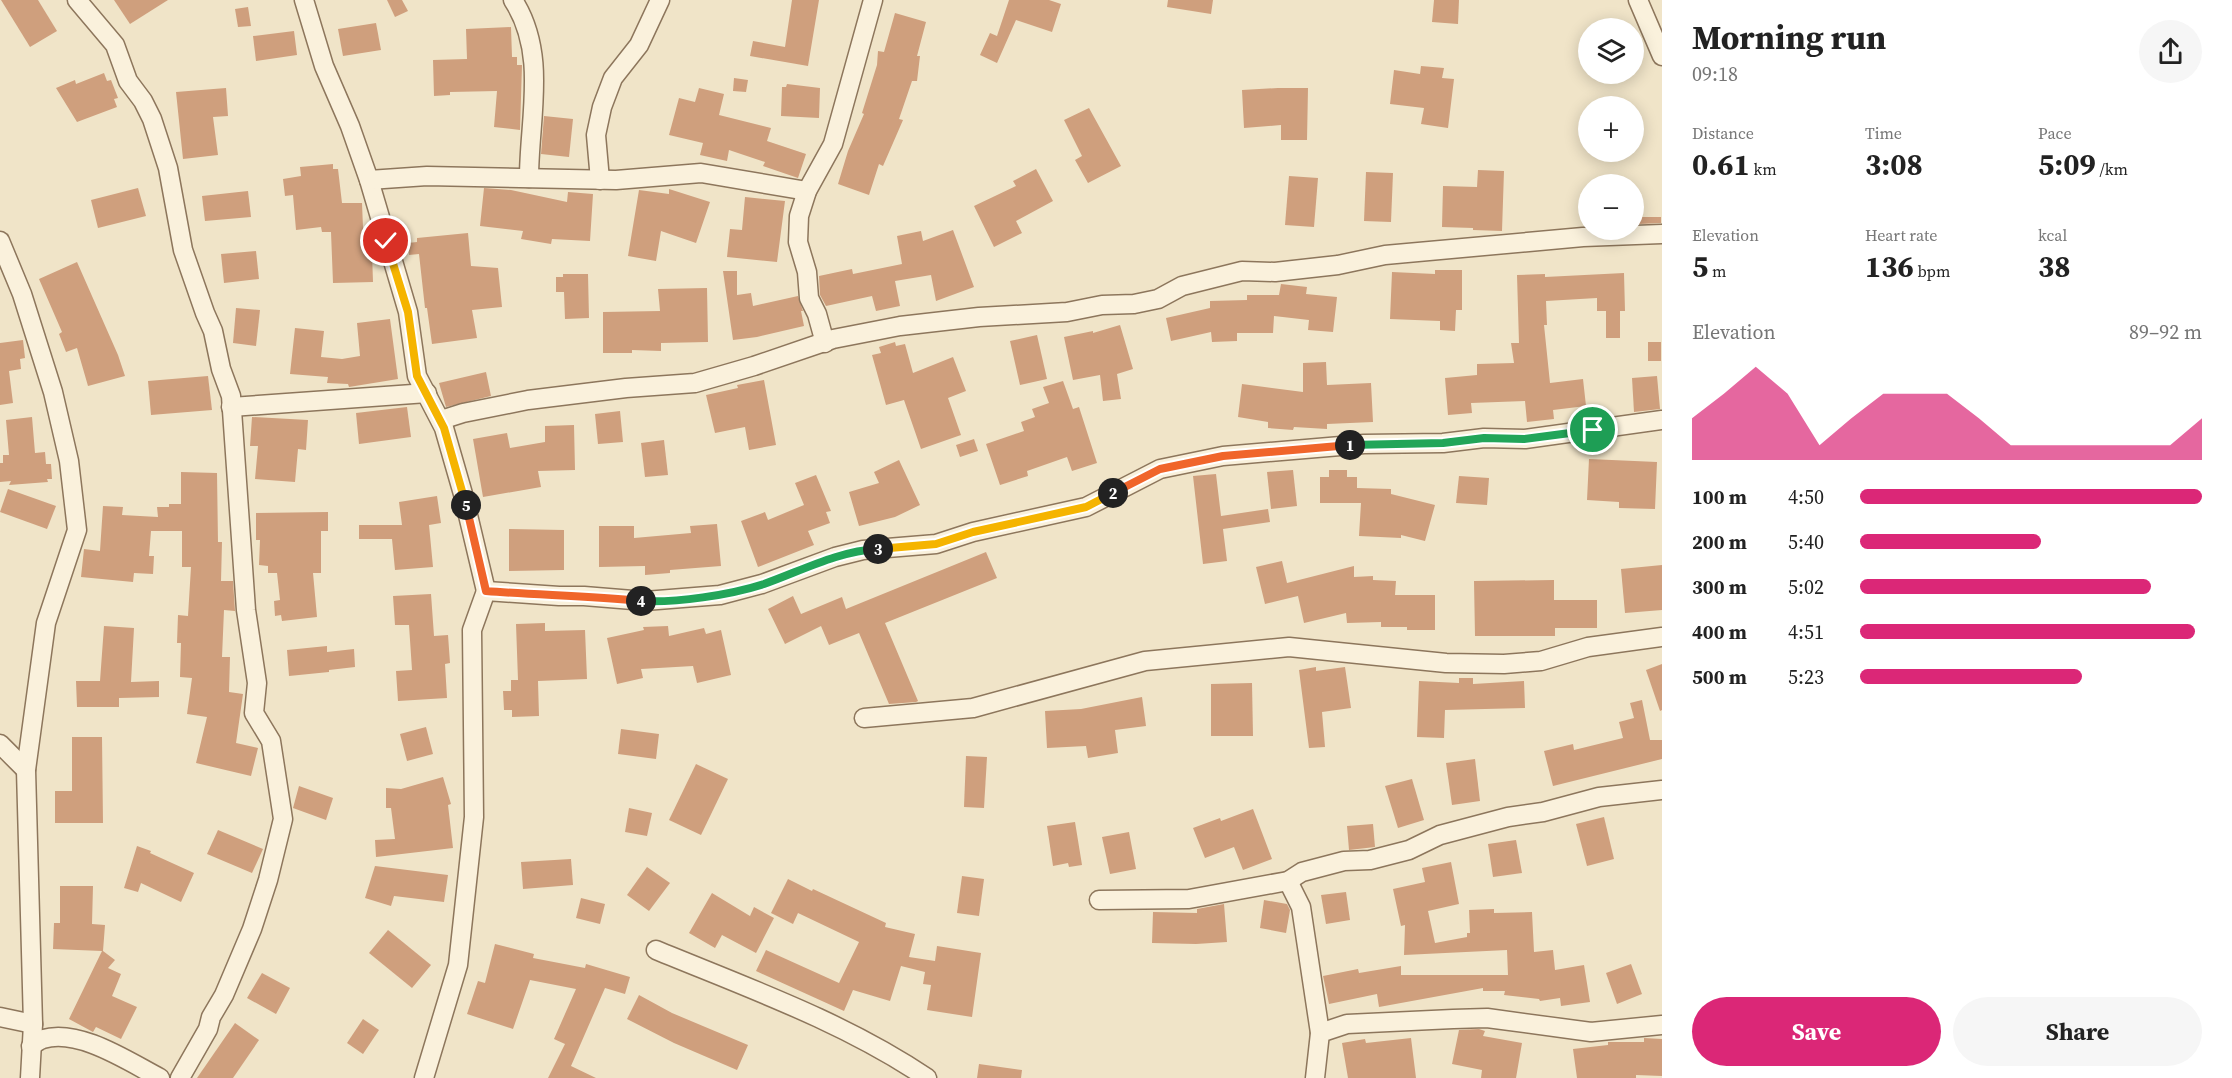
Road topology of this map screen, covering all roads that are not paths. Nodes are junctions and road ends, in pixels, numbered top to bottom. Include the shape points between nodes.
1 (77, 0) edge
2 (304, 0) edge
3 (513, 0) edge
4 (660, 0) edge
5 (873, 0) edge
6 (1638, 0) edge
7 (1662, 56) edge
8 (529, 178) junction
9 (369, 180) junction
10 (600, 180) junction
11 (807, 191) junction
12 (1662, 234) edge
13 (0, 241) edge
14 (825, 343) junction
15 (427, 393) junction
16 (231, 407) junction
17 (441, 420) junction
18 (1662, 420) edge
19 (486, 591) junction
20 (1662, 637) edge
21 (864, 718) dead end
22 (0, 744) edge
23 (26, 770) junction
24 (1662, 790) edge
25 (1288, 881) junction
26 (1100, 900) dead end
27 (656, 950) dead end
28 (0, 1017) edge
29 (33, 1024) junction
30 (1662, 1025) edge
31 (1320, 1033) junction
32 (31, 1046) junction
33 (30, 1078) edge
34 (160, 1078) edge
35 (180, 1078) edge
36 (424, 1078) edge
37 (927, 1078) edge
38 (1316, 1078) edge

1 - 16 street via 115,45 128,81 152,119 168,168 183,250 213,331
2 - 9 street via 328,78
3 - 8 street via 524,17 533,53 534,121
4 - 10 street via 639,45 614,78 602,107 596,135
5 - 11 street via 833,144
6 - 7 street
8 - 9 street via 427,176
8 - 10 street
9 - 15 street via 408,312 417,376
10 - 11 street via 701,173
11 - 14 street via 798,242 807,272 809,298
12 - 14 street via 1571,238 1385,255 1275,272 1242,271 1182,286 1158,299 1134,304 900,326
13 - 23 street via 22,294 52,392 69,461 77,530 46,623
14 - 17 street via 695,383 528,400
15 - 16 street
15 - 17 street
16 - 35 street via 246,610 257,682 254,713 271,741 283,819 252,929 208,1029
17 - 19 street
18 - 19 street via 1524,439 1364,444 1223,456 1160,469 1086,507 936,544 863,550 720,595 645,601
19 - 36 street via 472,630 474,817 458,965
20 - 21 street via 1588,647 1541,662 1504,664 1446,663 1288,647 1145,661 973,708
22 - 23 street
23 - 29 street
24 - 25 street via 1599,797 1508,817 1440,835 1409,850 1302,872
25 - 26 street via 1189,898
25 - 31 street via 1301,907
27 - 37 street via 808,1012
28 - 29 street
29 - 32 street
30 - 31 street via 1591,1032 1487,1018 1347,1024
31 - 38 street
32 - 33 street
32 - 34 street via 43,1039 78,1039

